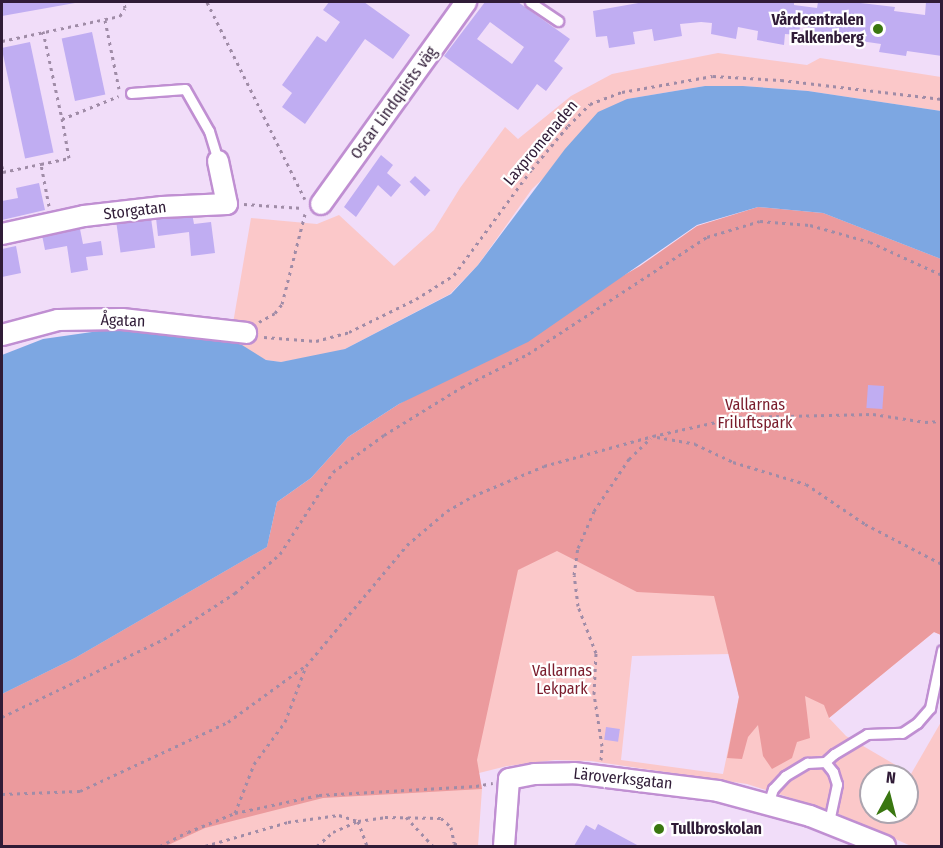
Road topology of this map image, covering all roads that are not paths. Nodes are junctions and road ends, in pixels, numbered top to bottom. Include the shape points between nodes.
1 (466, 2) edge
2 (530, 2) edge
3 (558, 21) dead end
4 (131, 93) dead end
5 (218, 161) joint
6 (314, 206) road end
7 (2, 234) edge
8 (246, 333) road end
9 (2, 335) edge
10 (942, 650) edge
11 (825, 762) junction
12 (768, 804) junction
13 (829, 822) junction
14 (504, 846) edge
15 (885, 846) edge

1 - 6 street, Oscar Lindquists väg
2 - 3 lane
4 - 5 lane via 185,89 209,131
5 - 7 street, Storgatan via 227,204 162,207
8 - 9 street, Ågatan via 122,319 58,320
10 - 11 lane via 930,708 916,723 902,733 867,735
11 - 12 lane via 807,764 785,776 773,789
11 - 13 lane via 837,784
12 - 13 street, Läroverksgatan
12 - 14 street, Läroverksgatan via 718,791 600,774 535,774 509,779
13 - 15 street, Läroverksgatan

